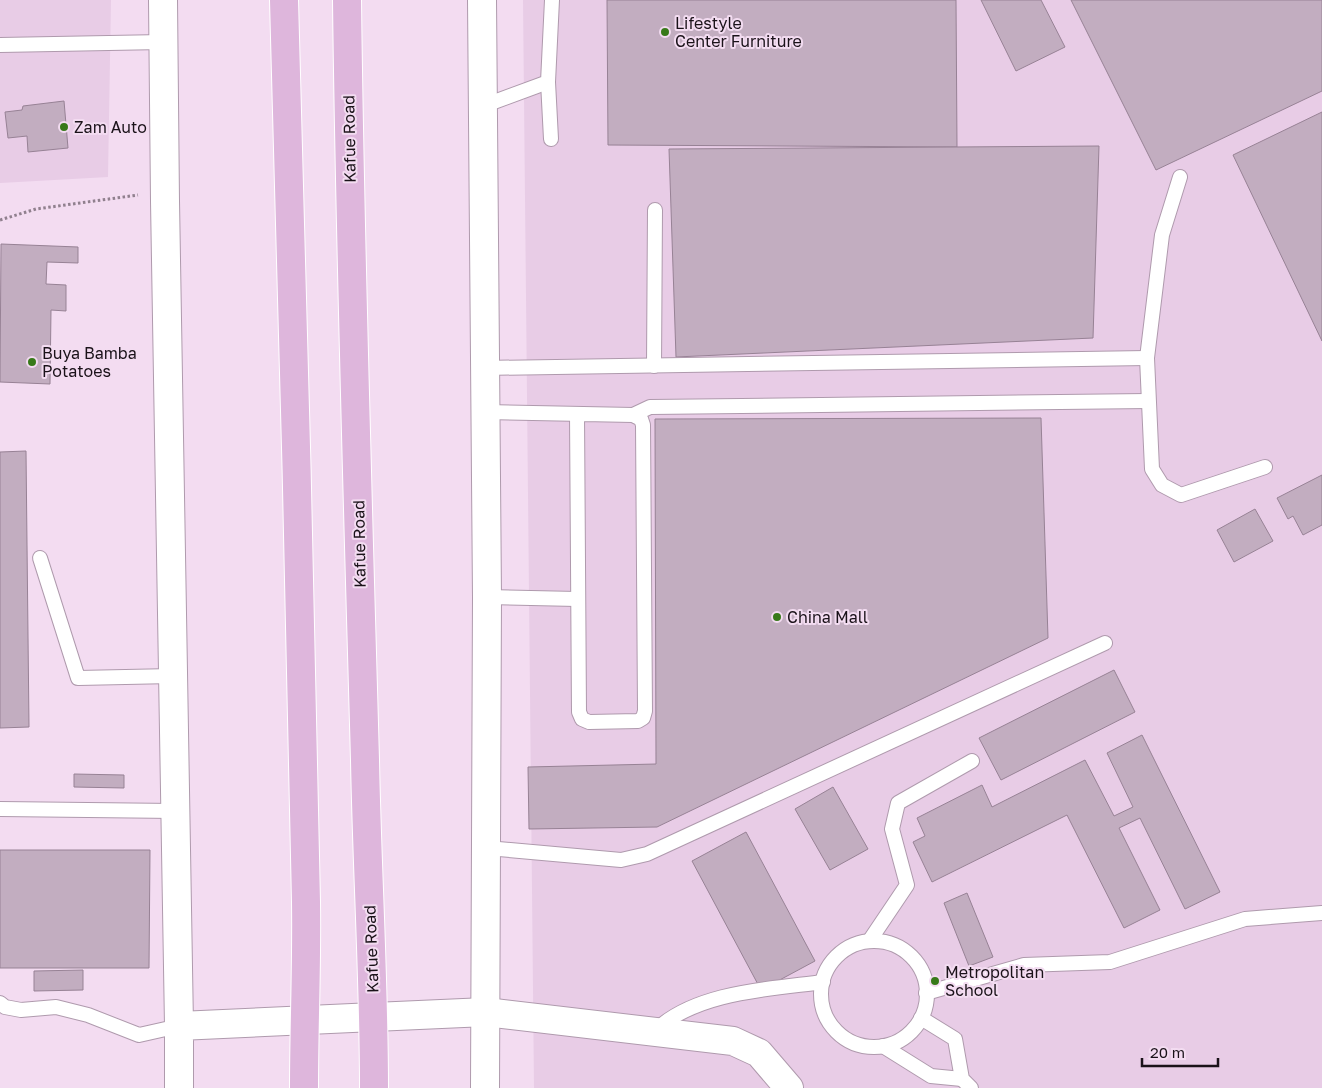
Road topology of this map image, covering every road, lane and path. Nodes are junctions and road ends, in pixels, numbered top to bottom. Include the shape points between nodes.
1 (163, 0) edge
2 (284, 0) edge
3 (347, 0) edge
4 (482, 0) edge
5 (552, 0) edge
6 (163, 42) junction
7 (0, 45) edge
8 (548, 82) junction
9 (483, 106) junction
10 (551, 138) dead end
11 (1180, 177) dead end
12 (165, 201) junction
13 (655, 210) dead end
14 (0, 220) edge
15 (1146, 358) junction
16 (654, 366) junction
17 (484, 368) junction
18 (1148, 401) junction
19 (486, 412) junction
20 (577, 414) junction
21 (633, 415) junction
22 (1265, 467) dead end
23 (40, 558) dead end
24 (487, 597) junction
25 (577, 599) junction
26 (1105, 643) dead end
27 (173, 676) junction
28 (972, 761) dead end
29 (0, 809) edge
30 (175, 811) junction
31 (487, 848) junction
32 (1322, 913) edge
33 (870, 940) junction
34 (823, 982) junction
35 (926, 993) junction
36 (0, 1003) edge
37 (486, 1012) junction
38 (374, 1017) junction
39 (921, 1018) junction
40 (304, 1021) junction
41 (179, 1026) junction
42 (654, 1032) junction
43 (883, 1046) junction
44 (966, 1084) edge
45 (178, 1088) edge
46 (304, 1088) edge
47 (374, 1088) edge
48 (485, 1088) edge
49 (790, 1088) edge

1 - 6 street
2 - 40 main road via 306,886
3 - 38 main road, Kafue Road via 366,820
4 - 9 street
5 - 8 lane
6 - 7 lane
6 - 12 street
8 - 9 lane
8 - 10 lane
9 - 17 street
11 - 15 lane via 1162,235
12 - 14 path via 150,194 36,209
12 - 27 street
13 - 16 lane
15 - 16 lane
15 - 18 lane
16 - 17 lane
17 - 19 street
18 - 21 lane via 650,407
18 - 22 lane via 1152,469 1162,485 1181,495
19 - 20 lane
19 - 24 street
20 - 21 lane
20 - 25 lane
21 - 25 lane via 641,419 644,426 646,711 638,721 589,722 582,719 579,712
23 - 27 lane via 78,678
24 - 25 lane
24 - 31 street
26 - 31 lane via 647,854 621,860
27 - 30 street
28 - 33 lane via 898,803 892,828 907,885
29 - 30 lane
30 - 41 street
31 - 37 street
32 - 35 lane via 1245,919 1110,962 1024,966
33 - 34 lane via 843,949 825,972
33 - 35 lane via 891,944 910,956 919,967
34 - 42 lane via 736,993 687,1010
34 - 43 lane via 822,1000 833,1027 856,1043 869,1047
35 - 39 lane
36 - 41 lane via 21,1010 56,1007 88,1015 139,1035
37 - 38 street
37 - 42 street
37 - 48 street
38 - 40 street
38 - 47 main road, Kafue Road
39 - 43 lane via 906,1037
39 - 44 lane via 955,1039
40 - 41 street
40 - 46 main road
41 - 45 street
42 - 49 street via 733,1041 759,1053
43 - 44 lane via 931,1076

